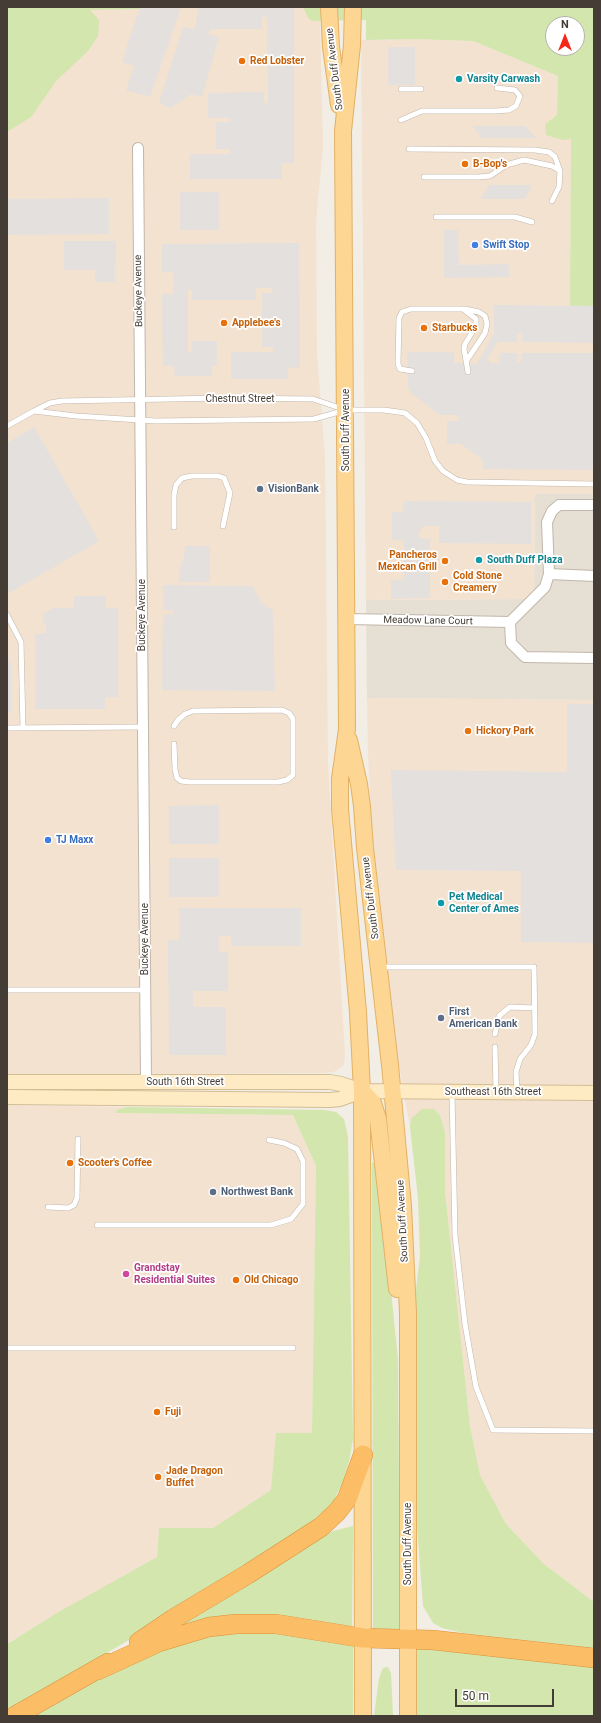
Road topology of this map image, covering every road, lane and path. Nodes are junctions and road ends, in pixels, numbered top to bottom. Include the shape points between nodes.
1 (330, 14) edge
2 (353, 14) edge
3 (497, 88) dead end
4 (401, 89) dead end
5 (421, 89) dead end
6 (400, 120) dead end
7 (343, 131) junction
8 (138, 148) dead end
9 (408, 149) dead end
10 (560, 171) junction
11 (424, 177) dead end
12 (552, 201) dead end
13 (436, 217) dead end
14 (532, 222) dead end
15 (463, 309) junction
16 (466, 360) junction
17 (412, 371) dead end
18 (468, 372) dead end
19 (140, 399) junction
20 (346, 410) junction
21 (34, 411) junction
22 (141, 420) junction
23 (7, 426) edge
24 (594, 484) edge
25 (594, 505) edge
26 (223, 526) dead end
27 (174, 527) dead end
28 (549, 574) junction
29 (594, 576) edge
30 (7, 615) edge
31 (346, 619) junction
32 (510, 622) junction
33 (594, 658) edge
34 (174, 726) dead end
35 (143, 727) junction
36 (7, 728) edge
37 (23, 728) junction
38 (347, 729) junction
39 (174, 744) dead end
40 (379, 967) junction
41 (7, 990) edge
42 (145, 990) junction
43 (535, 1008) junction
44 (495, 1034) dead end
45 (495, 1047) dead end
46 (7, 1082) edge
47 (146, 1082) junction
48 (362, 1091) junction
49 (392, 1092) junction
50 (452, 1092) junction
51 (496, 1092) junction
52 (517, 1092) junction
53 (594, 1093) edge
54 (7, 1097) edge
55 (78, 1139) dead end
56 (269, 1140) dead end
57 (48, 1207) dead end
58 (97, 1225) dead end
59 (7, 1348) edge
60 (293, 1348) dead end
61 (408, 1355) junction
62 (594, 1431) edge
63 (363, 1455) junction
64 (363, 1638) junction
65 (408, 1639) junction
66 (594, 1658) edge
67 (98, 1670) junction
68 (15, 1716) edge
69 (363, 1716) edge
70 (408, 1716) edge

1 - 7 main road, South Duff Avenue via 331,47
2 - 7 main road, South Duff Avenue
3 - 6 lane via 515,90 520,96 516,106 509,110 496,111 422,111
4 - 5 lane
7 - 20 main road, South Duff Avenue
8 - 19 street, Buckeye Avenue
9 - 10 lane via 549,152 555,158
10 - 11 lane via 552,166 524,160 506,164 490,176
10 - 12 lane via 559,187
13 - 14 lane via 515,217
15 - 16 lane via 476,320 476,326 465,344
15 - 16 lane via 479,312 485,316 487,324 485,334
15 - 17 lane via 411,309 402,312 399,318 398,364 400,369
16 - 18 lane
19 - 20 lane, Chestnut Street via 313,399
19 - 21 lane, Chestnut Street via 62,401 50,403
19 - 22 street, Buckeye Avenue
20 - 22 lane, Chestnut Street via 314,419
20 - 24 lane via 405,413 417,423 435,461 443,471 457,480
20 - 31 main road, South Duff Avenue
21 - 22 lane, Chestnut Street via 55,415
21 - 23 lane
22 - 35 street, Buckeye Avenue
25 - 28 street via 559,505 552,511 547,522
26 - 27 lane via 230,493 224,478 192,476 182,478 176,485
28 - 29 street
28 - 32 street via 546,587
30 - 37 lane via 19,638 22,651
31 - 32 street, Meadow Lane Court
31 - 38 main road, South Duff Avenue
32 - 33 street via 511,642 525,657
34 - 39 lane via 185,714 193,711 282,710 289,713 293,719 293,775 278,782 181,781 177,778 175,769
35 - 37 lane
35 - 42 street, Buckeye Avenue
36 - 37 lane
38 - 40 main road, South Duff Avenue via 359,784
38 - 48 main road, South Duff Avenue via 340,779 340,809 358,1012
40 - 43 lane via 534,967
40 - 49 main road, South Duff Avenue
41 - 42 lane
42 - 47 street, Buckeye Avenue
43 - 44 lane via 510,1008 499,1016
43 - 52 lane via 535,1034 531,1045 520,1058 516,1072
45 - 51 lane
46 - 47 main road, South 16th Street
47 - 48 main road, South 16th Street via 330,1082
48 - 49 main road, South 16th Street
48 - 54 main road, South 16th Street via 330,1100
48 - 61 main road via 373,1103 376,1111 397,1287
48 - 63 main road, South Duff Avenue
49 - 50 main road, Southeast 16th Street
49 - 61 main road, South Duff Avenue via 403,1206
50 - 51 main road, Southeast 16th Street
50 - 62 lane via 455,1235 465,1324 476,1387 493,1430
51 - 52 main road, Southeast 16th Street
52 - 53 main road, Southeast 16th Street
55 - 57 lane via 77,1198 74,1205 68,1208
56 - 58 lane via 297,1149 303,1161 303,1204 291,1219 271,1225
59 - 60 lane
61 - 65 main road, South Duff Avenue
63 - 64 main road, South Duff Avenue
63 - 67 highway via 347,1499 321,1527 173,1619
64 - 65 highway
64 - 67 highway via 276,1624 209,1627 159,1642
64 - 69 main road, South Duff Avenue
65 - 66 highway
65 - 70 main road, South Duff Avenue
67 - 68 highway

